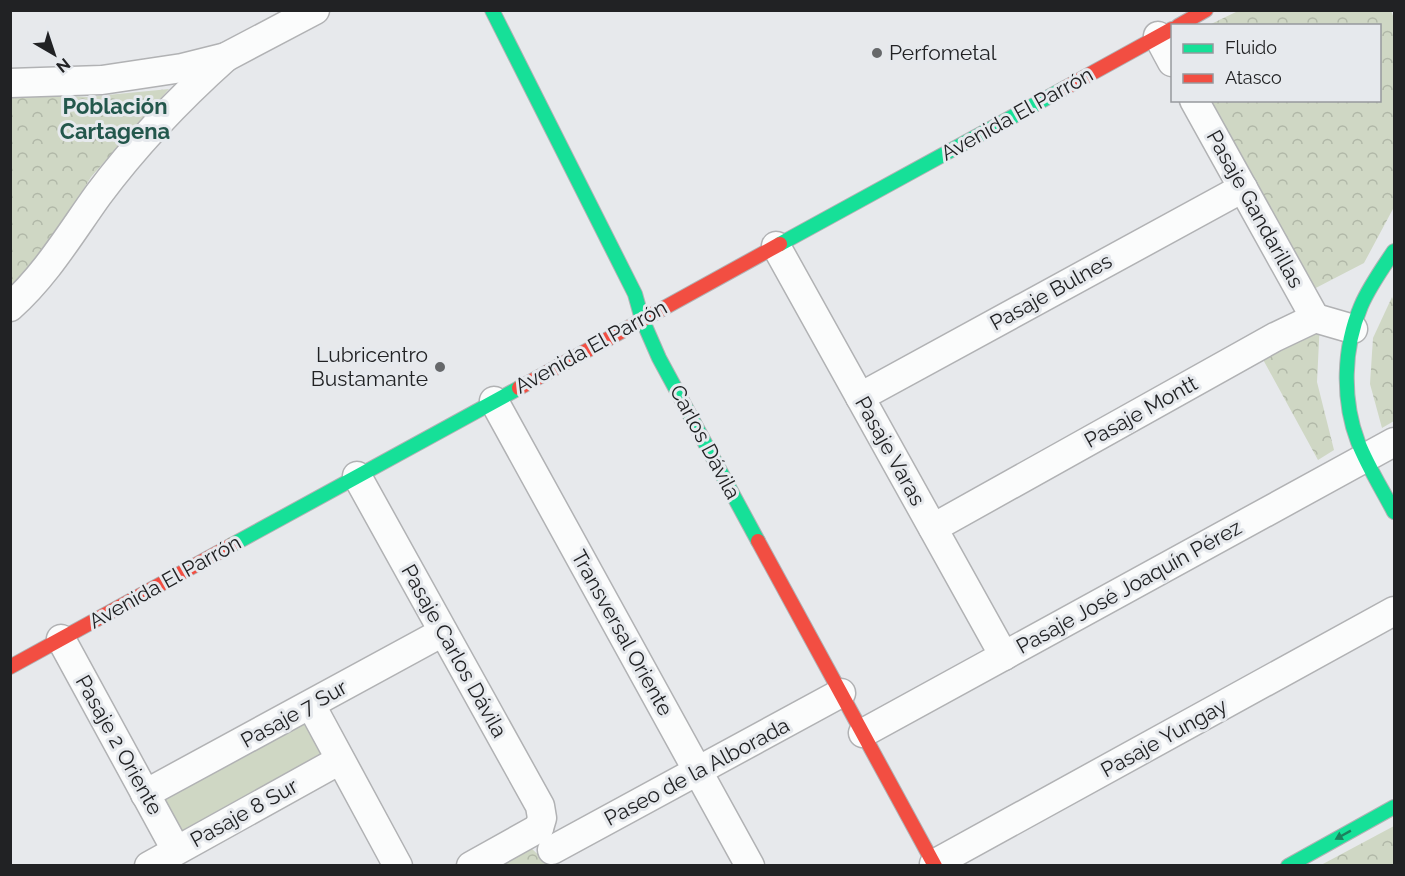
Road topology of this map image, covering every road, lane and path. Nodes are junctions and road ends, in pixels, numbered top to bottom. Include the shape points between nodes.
1 (315, 10) edge
2 (492, 10) edge
3 (1206, 10) edge
4 (1181, 24) edge
5 (1170, 30) edge
6 (226, 57) junction
7 (10, 83) edge
8 (1195, 102) edge
9 (1243, 188) junction
10 (776, 246) junction
11 (1395, 251) edge
12 (10, 307) edge
13 (1316, 318) junction
14 (642, 319) junction
15 (1353, 329) junction
16 (860, 397) junction
17 (494, 400) junction
18 (1395, 442) edge
19 (1366, 458) junction
20 (357, 476) junction
21 (1395, 512) edge
22 (933, 528) junction
23 (1395, 611) edge
24 (443, 632) junction
25 (61, 639) junction
26 (1004, 656) junction
27 (10, 668) edge
28 (841, 693) junction
29 (310, 705) junction
30 (863, 733) junction
31 (340, 760) junction
32 (698, 771) junction
33 (145, 794) junction
34 (1395, 807) edge
35 (551, 848) edge
36 (176, 850) junction
37 (934, 865) edge
38 (149, 866) edge
39 (398, 866) edge
40 (471, 866) edge
41 (750, 866) edge
42 (1288, 866) edge

1 - 6 street
2 - 14 main road, Carlos Dávila via 635,294
3 - 4 main road, Avenida El Parrón
5 - 10 main road, Avenida El Parrón
6 - 7 street via 138,76
6 - 12 street via 168,111 128,157 42,274
8 - 9 street, Pasaje Gandarillas
9 - 13 street, Pasaje Gandarillas
9 - 16 street, Pasaje Bulnes
10 - 14 main road, Avenida El Parrón
10 - 16 street, Pasaje Varas
11 - 15 main road via 1371,287
13 - 15 street
13 - 22 street, Pasaje Montt via 1275,337
14 - 17 main road, Avenida El Parrón
14 - 28 main road, Carlos Dávila via 659,358
15 - 19 main road via 1347,384 1356,434
16 - 22 street, Pasaje Varas
17 - 20 main road, Avenida El Parrón
17 - 32 street, Transversal Oriente
18 - 19 street, Pasaje José Joaquín Pérez
19 - 21 main road
19 - 26 street, Pasaje José Joaquín Pérez
20 - 24 street, Pasaje Carlos Dávila
20 - 25 main road, Avenida El Parrón
22 - 26 street, Pasaje Varas
23 - 37 street, Pasaje Yungay
24 - 29 street, Pasaje 7 Sur
24 - 35 street, Pasaje Carlos Dávila via 540,806
25 - 27 main road, Avenida El Parrón
25 - 33 street, Pasaje 2 Oriente
26 - 30 street, Pasaje José Joaquín Pérez
28 - 30 main road, Carlos Dávila
28 - 32 street, Paseo de la Alborada
29 - 31 street
29 - 33 street, Pasaje 7 Sur
30 - 37 main road, Carlos Dávila
31 - 36 street, Pasaje 8 Sur
31 - 39 street
32 - 35 street, Paseo de la Alborada
32 - 41 street, Transversal Oriente
33 - 36 street, Pasaje 2 Oriente
34 -> 42 main road
35 - 40 street, Paseo de la Alborada
36 - 38 street, Pasaje 8 Sur

